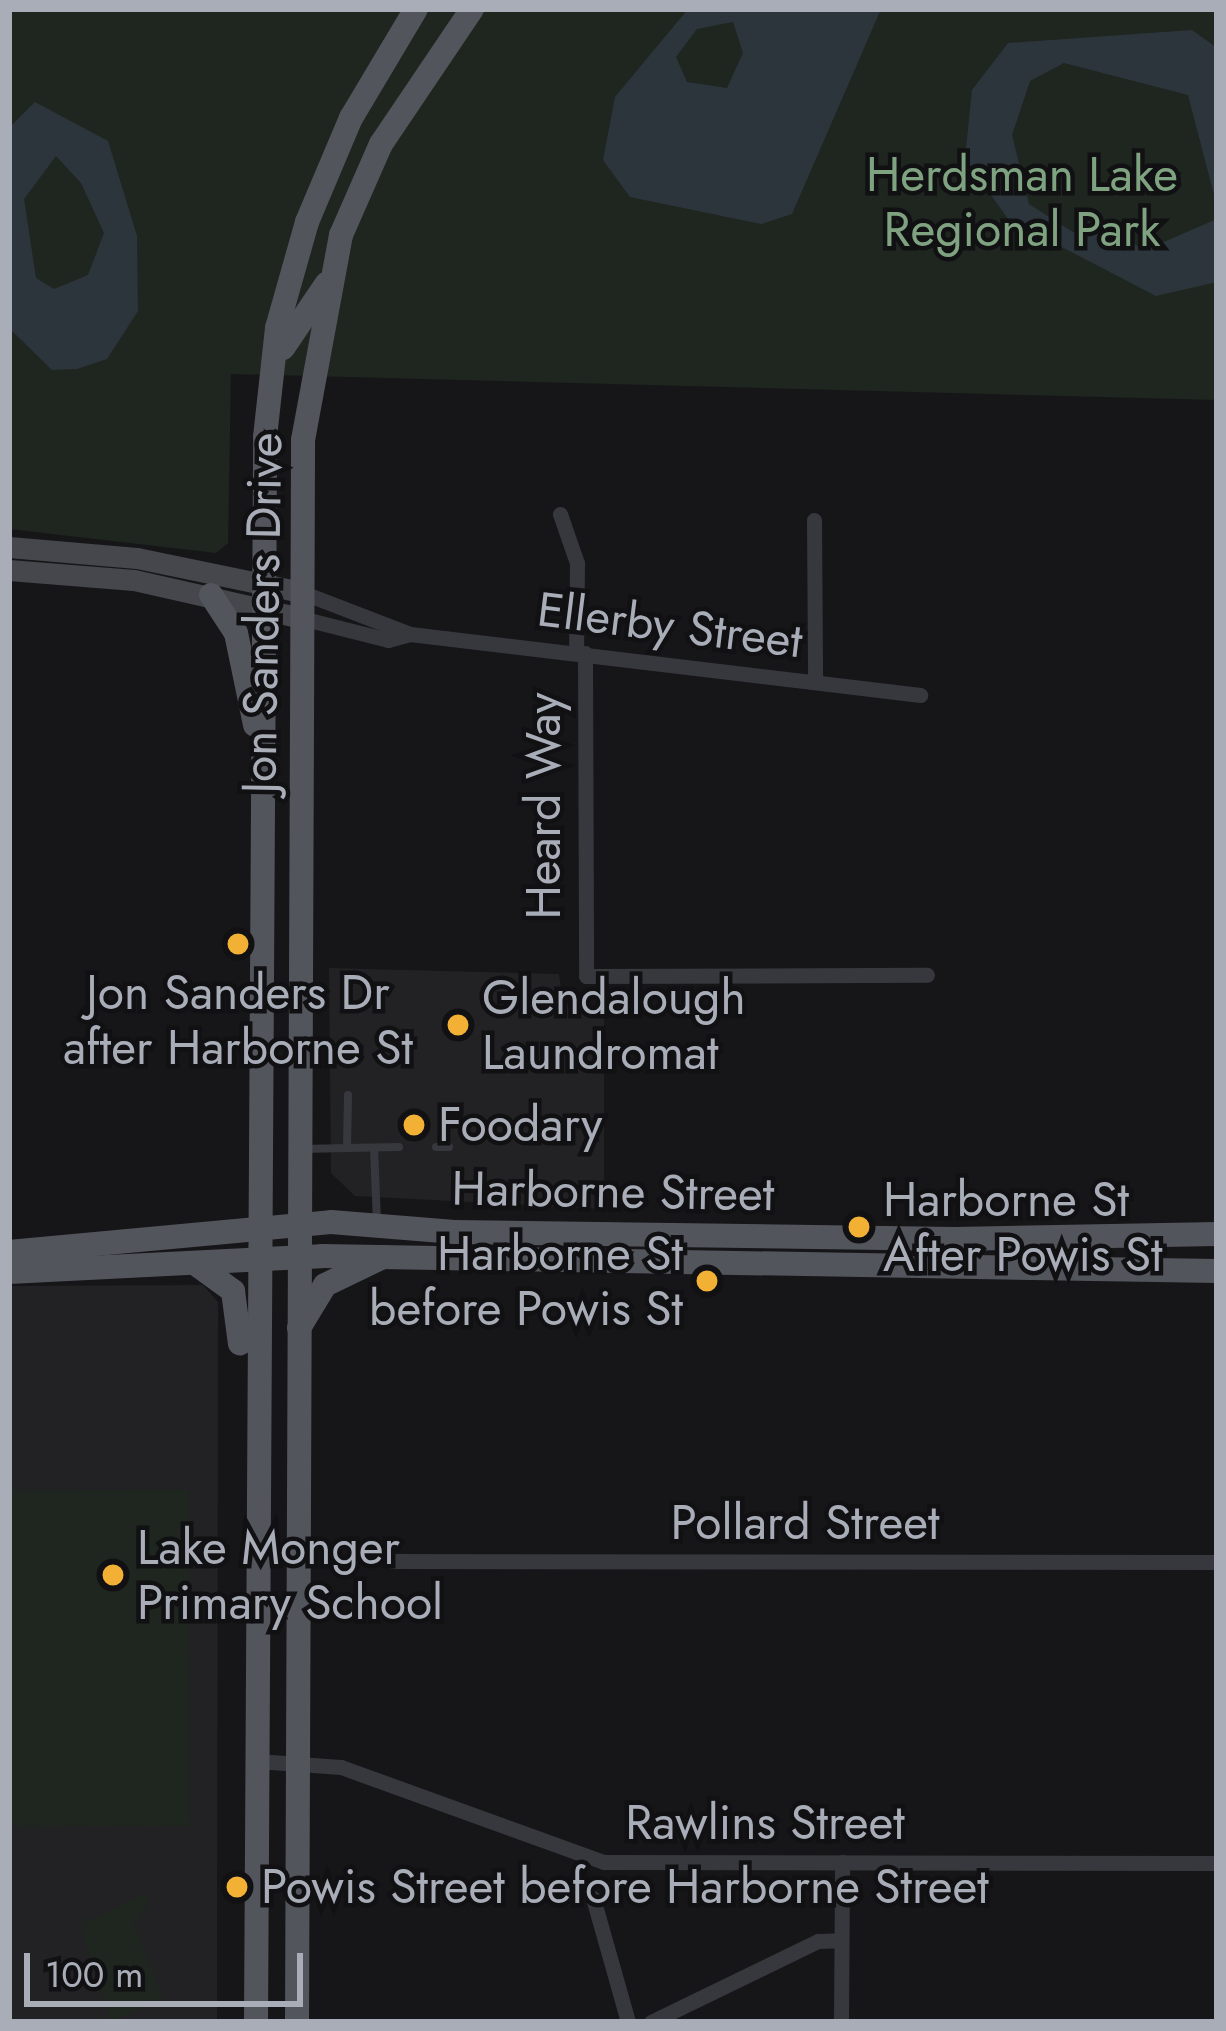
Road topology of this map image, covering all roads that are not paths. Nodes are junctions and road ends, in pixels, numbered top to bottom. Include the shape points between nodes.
1 (416, 9) edge
2 (472, 9) edge
3 (331, 278) junction
4 (272, 378) junction
5 (560, 514) dead end
6 (814, 520) dead end
7 (9, 547) edge
8 (9, 570) edge
9 (265, 581) junction
10 (211, 595) junction
11 (301, 605) junction
12 (266, 608) junction
13 (410, 634) junction
14 (580, 652) junction
15 (815, 682) junction
16 (920, 695) dead end
17 (263, 769) junction
18 (927, 975) dead end
19 (347, 1095) dead end
20 (399, 1147) dead end
21 (436, 1147) dead end
22 (449, 1147) dead end
23 (347, 1148) junction
24 (374, 1148) junction
25 (296, 1150) junction
26 (296, 1225) junction
27 (377, 1226) junction
28 (256, 1228) junction
29 (1154, 1234) junction
30 (1217, 1234) edge
31 (9, 1252) edge
32 (383, 1257) junction
33 (296, 1258) junction
34 (256, 1260) junction
35 (196, 1264) junction
36 (1155, 1271) junction
37 (1217, 1271) edge
38 (9, 1272) edge
39 (296, 1336) junction
40 (256, 1391) junction
41 (393, 1561) dead end
42 (1217, 1562) edge
43 (256, 1761) junction
44 (297, 1762) junction
45 (842, 1862) junction
46 (1217, 1863) edge
47 (593, 1898) dead end
48 (841, 1940) junction
49 (256, 2022) edge
50 (297, 2022) edge
51 (628, 2022) edge
52 (651, 2022) edge
53 (841, 2022) edge

1 - 4 main road, Jon Sanders Drive via 351,118 307,222
2 - 3 main road, Jon Sanders Drive via 381,145
3 - 4 main road via 289,330
3 - 11 main road, Jon Sanders Drive via 303,440
4 - 9 main road, Jon Sanders Drive
5 - 14 street via 577,563
6 - 15 street
7 - 9 main road
8 - 10 main road
9 - 11 main road
9 - 12 main road, Jon Sanders Drive
10 - 12 main road
10 - 17 main road via 236,633
11 - 12 main road
11 - 13 street, Ellerby Street
11 - 13 street, Ellerby Street via 388,640
11 - 25 main road, Jon Sanders Drive
12 - 17 main road, Jon Sanders Drive
13 - 14 street, Ellerby Street
14 - 15 street, Ellerby Street
14 - 18 street, Heard Way via 586,976
15 - 16 street, Ellerby Street
17 - 28 main road, Jon Sanders Drive
19 - 23 lane
20 - 24 lane
21 - 22 lane
23 - 24 lane
23 - 25 lane
24 - 27 lane
25 - 26 main road, Jon Sanders Drive
26 - 27 main road, Harborne Street
26 - 28 main road, Harborne Street
26 - 33 main road, Jon Sanders Drive
27 - 29 main road, Harborne Street via 955,1239
28 - 31 main road, Harborne Street
28 - 34 main road, Jon Sanders Drive
29 - 30 main road, Harborne Street
29 - 36 main road
32 - 33 main road, Harborne Street
32 - 36 main road, Harborne Street
32 - 39 main road via 325,1285
33 - 34 main road, Harborne Street
33 - 39 main road, Jon Sanders Drive
34 - 35 main road, Harborne Street
34 - 40 main road, Jon Sanders Drive
35 - 38 main road, Harborne Street
35 - 40 main road via 233,1291 240,1350
36 - 37 main road, Harborne Street
39 - 44 main road, Jon Sanders Drive
40 - 43 main road, Jon Sanders Drive
41 - 42 street, Pollard Street
43 - 44 street, Rawlins Street
43 - 49 main road, Jon Sanders Drive
44 - 45 street, Rawlins Street via 341,1767 604,1862
44 - 50 main road, Jon Sanders Drive
45 - 46 street, Rawlins Street
45 - 48 street
47 - 51 street
48 - 52 street via 818,1941
48 - 53 street

